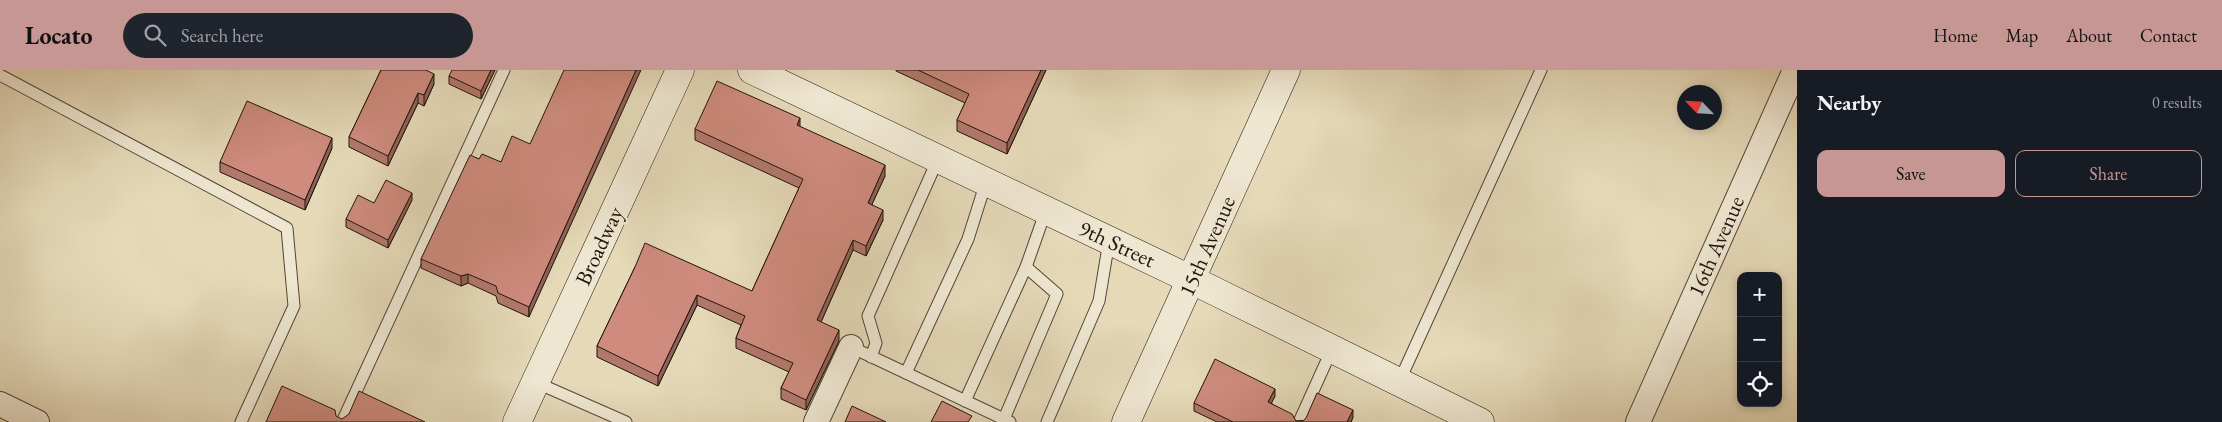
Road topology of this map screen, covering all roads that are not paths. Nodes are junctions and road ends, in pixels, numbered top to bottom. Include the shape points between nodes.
1 (504, 70) edge
2 (680, 70) edge
3 (752, 70) edge
4 (1286, 70) edge
5 (1541, 70) edge
6 (1795, 70) edge
7 (0, 75) edge
8 (938, 159) junction
9 (986, 182) junction
10 (1046, 210) junction
11 (1109, 241) junction
12 (1026, 267) junction
13 (1192, 280) junction
14 (1332, 349) junction
15 (861, 352) junction
16 (906, 374) junction
17 (536, 382) junction
18 (1399, 382) junction
19 (965, 401) junction
20 (0, 404) edge
21 (1007, 420) edge
22 (37, 422) edge
23 (241, 422) edge
24 (342, 422) edge
25 (517, 422) edge
26 (626, 422) edge
27 (816, 422) edge
28 (1047, 422) edge
29 (1126, 422) edge
30 (1299, 422) edge
31 (1480, 422) edge
32 (1638, 422) edge

1 - 24 lane
2 - 17 street, Broadway
3 - 8 street, 9th Street
4 - 13 street, 15th Avenue
5 - 18 lane
6 - 32 street, 16th Avenue
7 - 23 lane via 287,228 294,306
8 - 9 street, 9th Street
8 - 15 lane via 868,316 876,343
9 - 10 street, 9th Street
9 - 16 lane via 968,239
10 - 11 street, 9th Street
10 - 12 lane
11 - 13 street, 9th Street
11 - 28 lane via 1099,301
12 - 19 lane
12 - 21 lane via 1057,294
13 - 14 street, 9th Street
13 - 29 street, 15th Avenue
14 - 18 street, 9th Street
14 - 30 lane
15 - 16 lane
15 - 27 street
16 - 19 lane
17 - 25 street, Broadway
17 - 26 lane
18 - 31 street, 9th Street
19 - 21 lane
20 - 22 street

